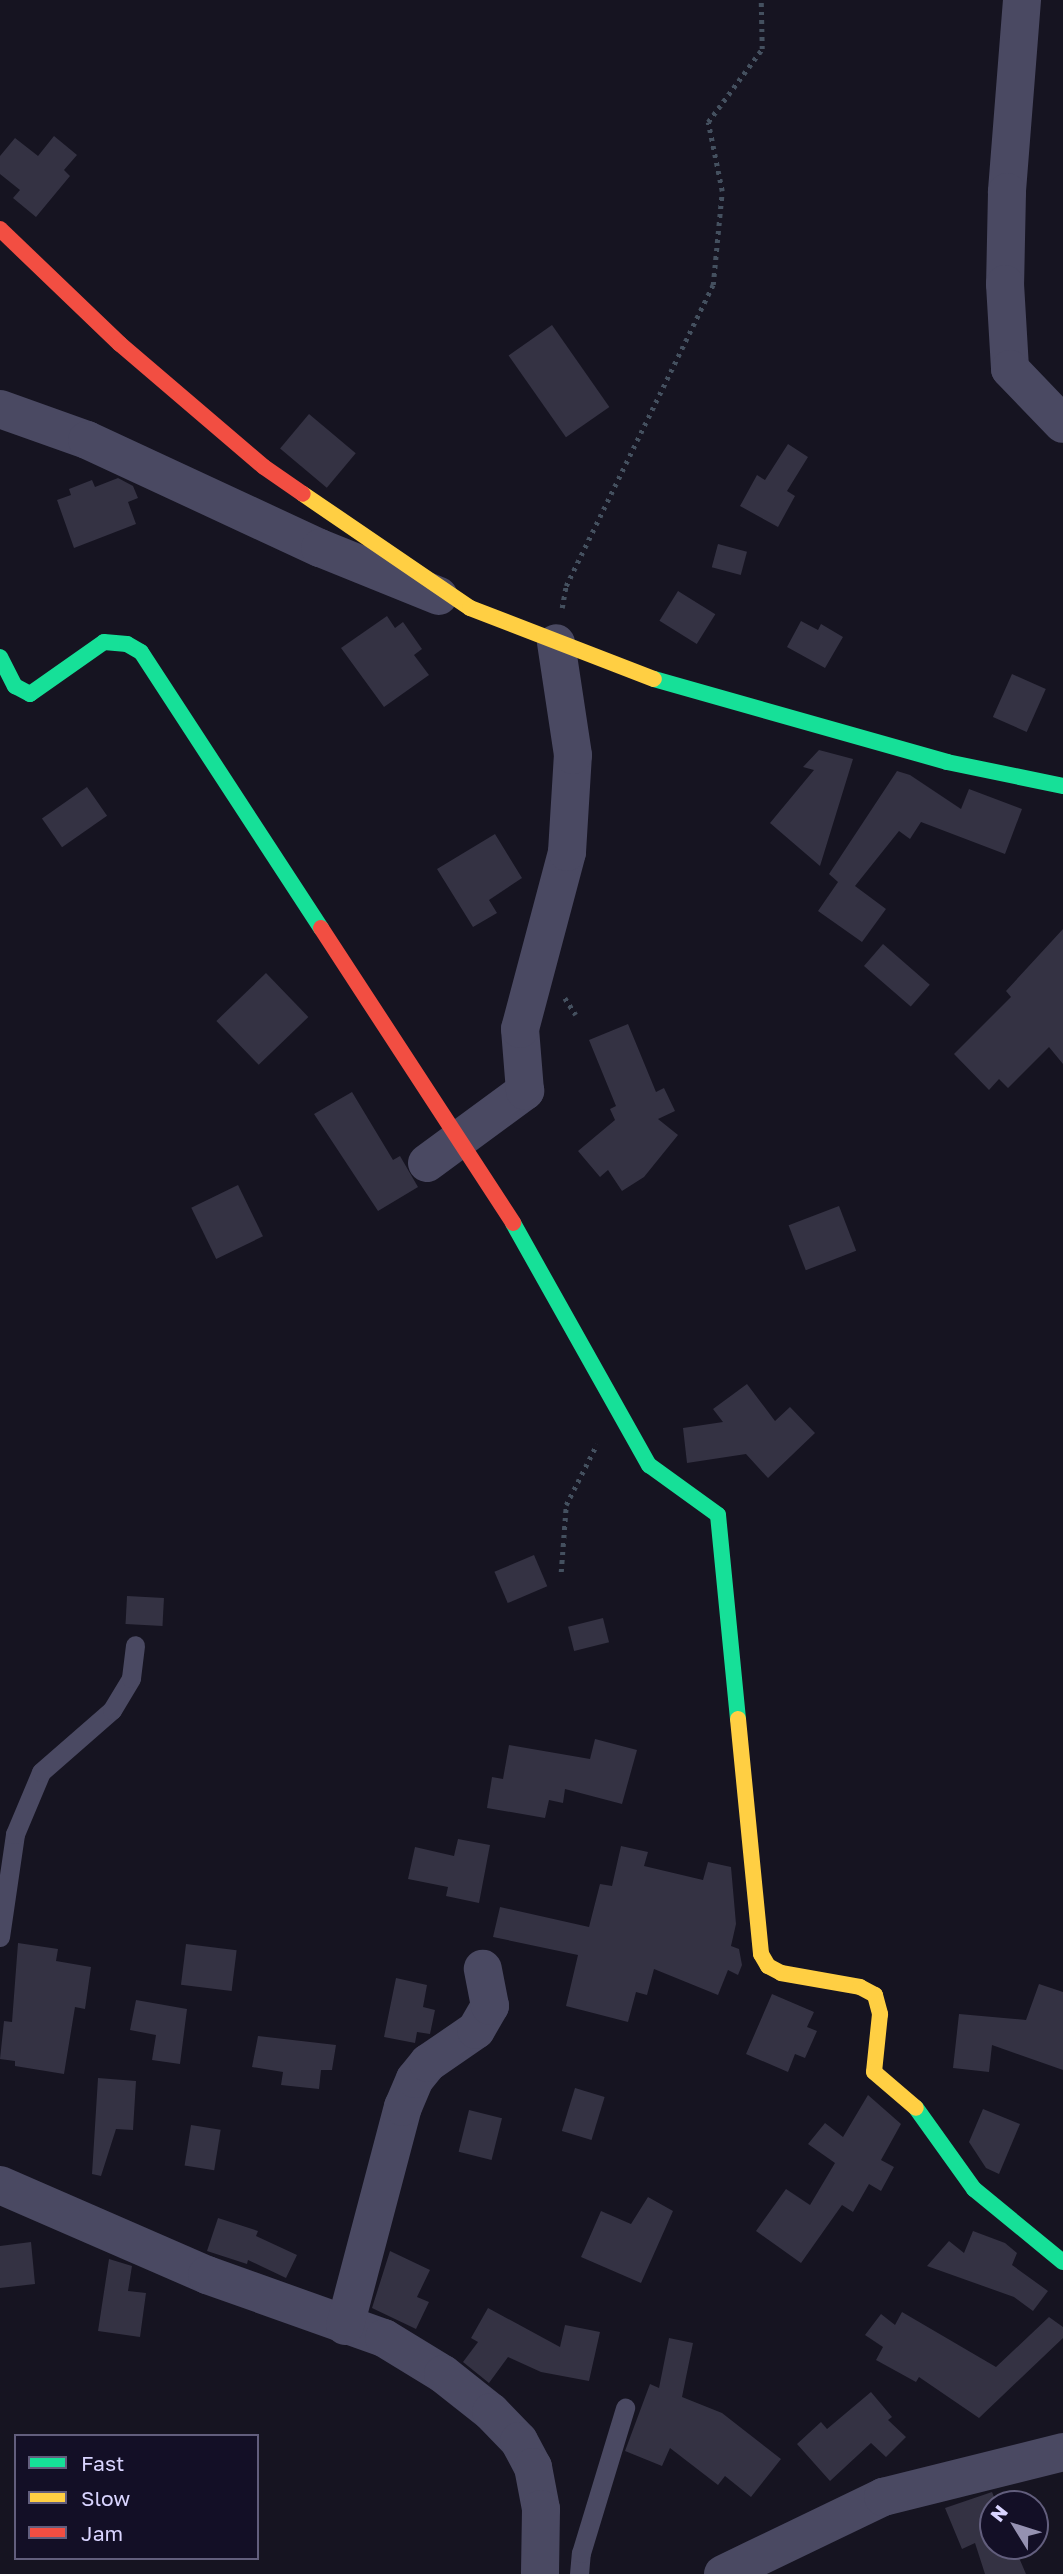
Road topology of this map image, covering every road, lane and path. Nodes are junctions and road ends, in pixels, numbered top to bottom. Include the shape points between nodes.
1 (761, 0) edge
2 (1022, 0) edge
3 (0, 229) edge
4 (0, 409) edge
5 (1063, 424) edge
6 (470, 608) junction
7 (556, 643) junction
8 (0, 657) edge
9 (1063, 786) edge
10 (459, 1140) junction
11 (427, 1163) dead end
12 (617, 1406) junction
13 (561, 1572) dead end
14 (135, 1645) dead end
15 (0, 1937) edge
16 (483, 1969) dead end
17 (0, 2185) edge
18 (1063, 2262) edge
19 (345, 2326) junction
20 (625, 2408) dead end
21 (1063, 2452) edge
22 (540, 2574) edge
23 (579, 2574) edge
24 (723, 2574) edge

1 - 7 path via 762,50 708,122 722,191 713,285 566,586
2 - 5 street via 1004,284 1010,369
3 - 6 street via 120,344 264,467
4 - 6 street via 87,440 320,548
6 - 7 street
7 - 9 street via 617,668 747,708 947,762
7 - 10 street via 573,755 567,852 520,1029 525,1091
8 - 10 street via 15,686 30,694 104,642 127,643 141,652
10 - 11 street
10 - 12 street via 540,1265
12 - 13 path via 566,1505
12 - 18 street via 649,1465 719,1515 761,1954 768,1966 781,1973 860,1987 875,1995 880,2014 874,2072 922,2113 974,2189
14 - 15 lane via 131,1678 111,1710 41,1772 15,1834
16 - 19 street via 490,2006 475,2030 428,2063 403,2107
17 - 19 street via 207,2275
19 - 22 street via 414,2354 491,2412 519,2441 533,2467 541,2509
20 - 23 lane via 581,2553
21 - 24 street via 883,2497

